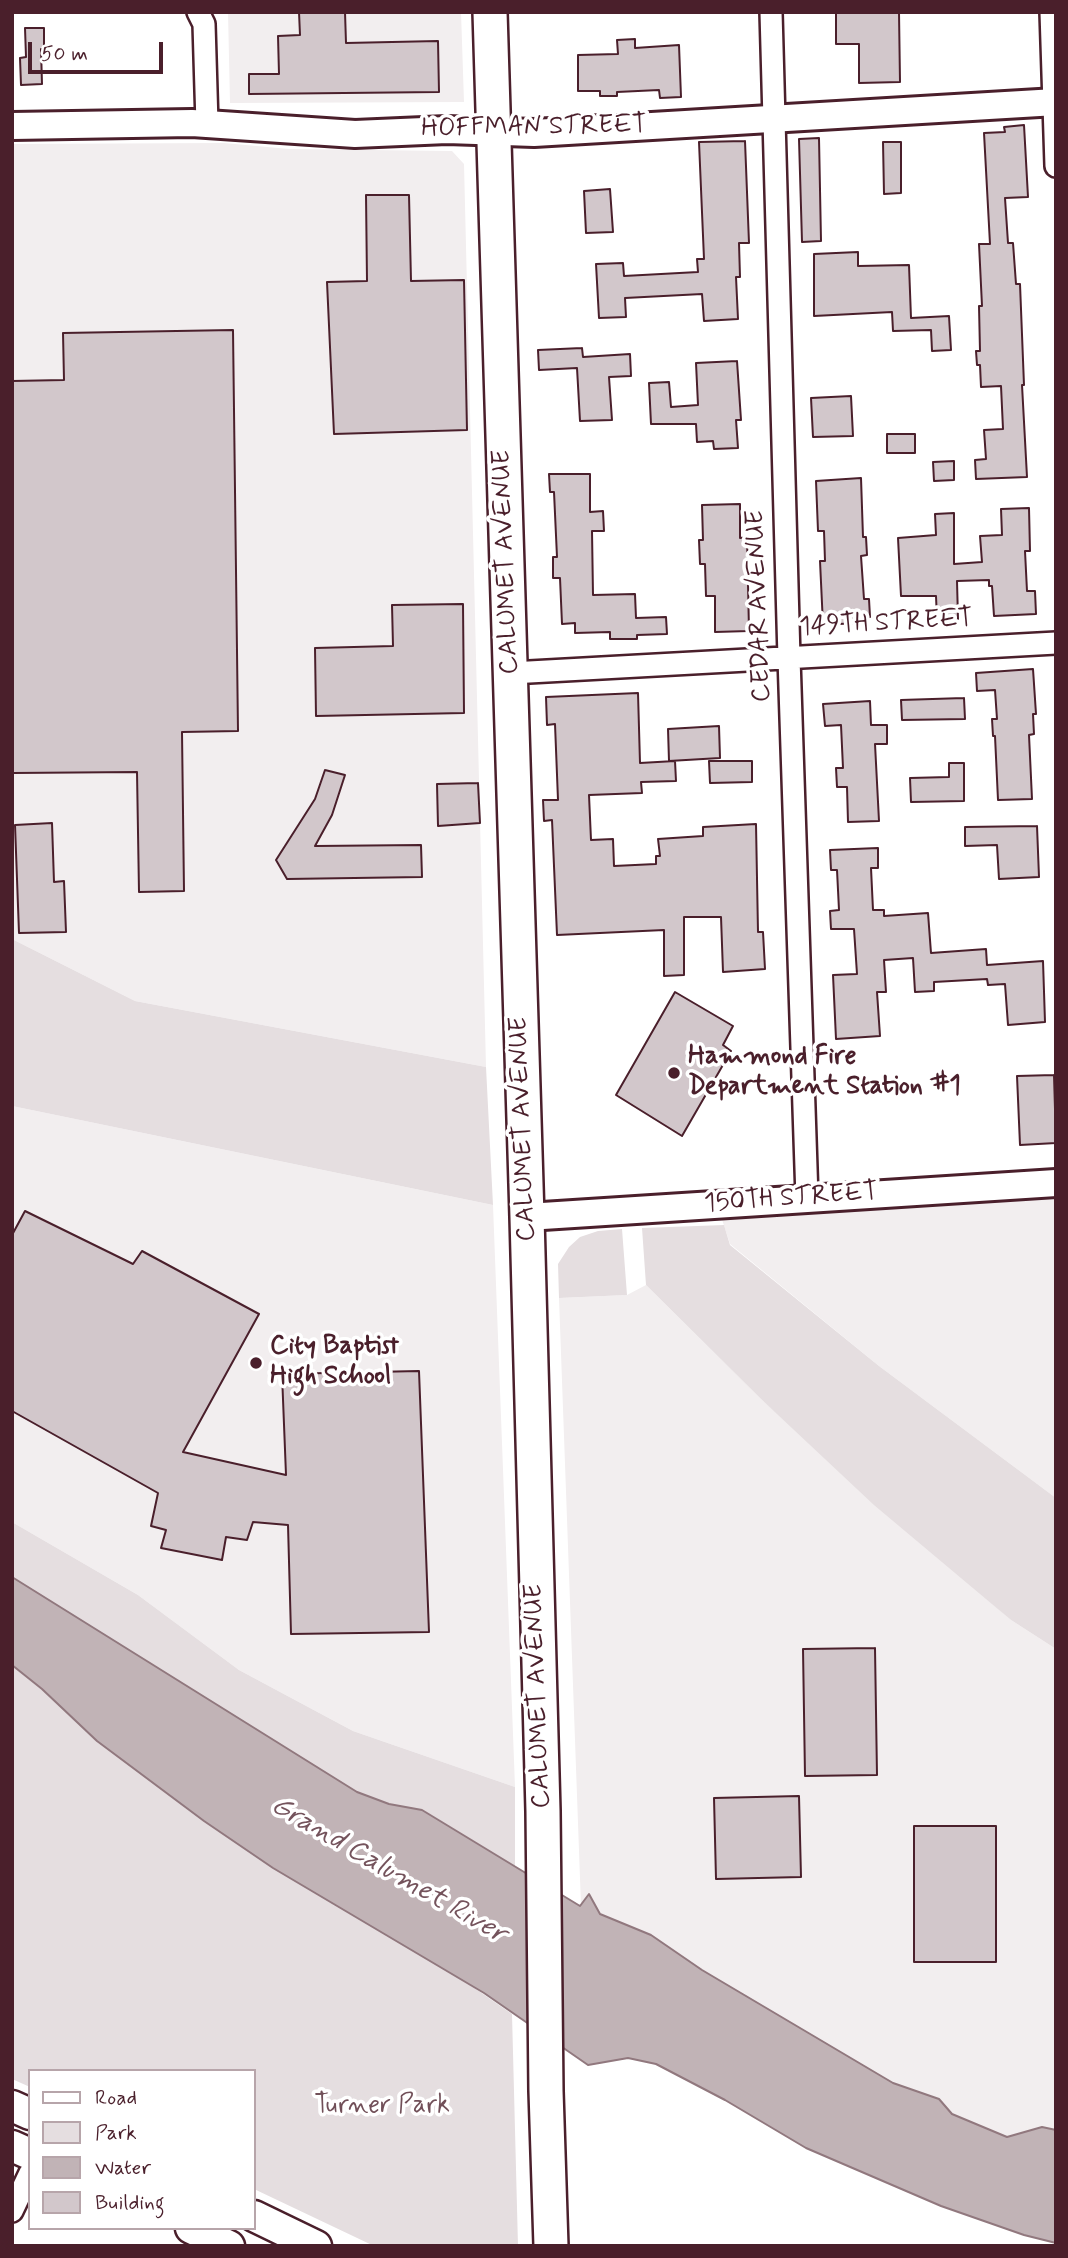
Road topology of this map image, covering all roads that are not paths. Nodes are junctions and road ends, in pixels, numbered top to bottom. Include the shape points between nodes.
1 (490, 12) edge
2 (771, 12) edge
3 (1051, 12) edge
4 (203, 16) edge
5 (1055, 102) edge
6 (775, 117) junction
7 (207, 124) junction
8 (12, 127) edge
9 (494, 131) junction
10 (1056, 166) edge
11 (1056, 643) edge
12 (789, 658) junction
13 (510, 673) junction
14 (1056, 1183) edge
15 (807, 1198) junction
16 (527, 1217) junction
17 (12, 2106) edge
18 (28, 2113) edge
19 (12, 2146) edge
20 (28, 2153) edge
21 (28, 2177) edge
22 (12, 2211) edge
23 (256, 2217) edge
24 (195, 2230) edge
25 (549, 2242) edge
26 (229, 2246) edge
27 (316, 2246) edge

1 - 9 main road, CALUMET AVENUE
2 - 6 street, CEDAR AVENUE
3 - 5 street
4 - 7 street
5 - 6 street, HOFFMAN STREET
5 - 10 street
6 - 9 street, HOFFMAN STREET via 534,133
6 - 12 street, CEDAR AVENUE
7 - 8 street, HOFFMAN STREET
7 - 9 street, HOFFMAN STREET via 355,134
9 - 13 main road, CALUMET AVENUE
11 - 12 street, 149TH STREET
12 - 13 street, 149TH STREET
12 - 15 street, CEDAR AVENUE
13 - 16 main road, CALUMET AVENUE
14 - 15 street, 150TH STREET
15 - 16 street, 150TH STREET
16 - 25 main road, CALUMET AVENUE
17 - 18 main road
19 - 20 main road
21 - 22 street
23 - 27 main road
24 - 26 main road

